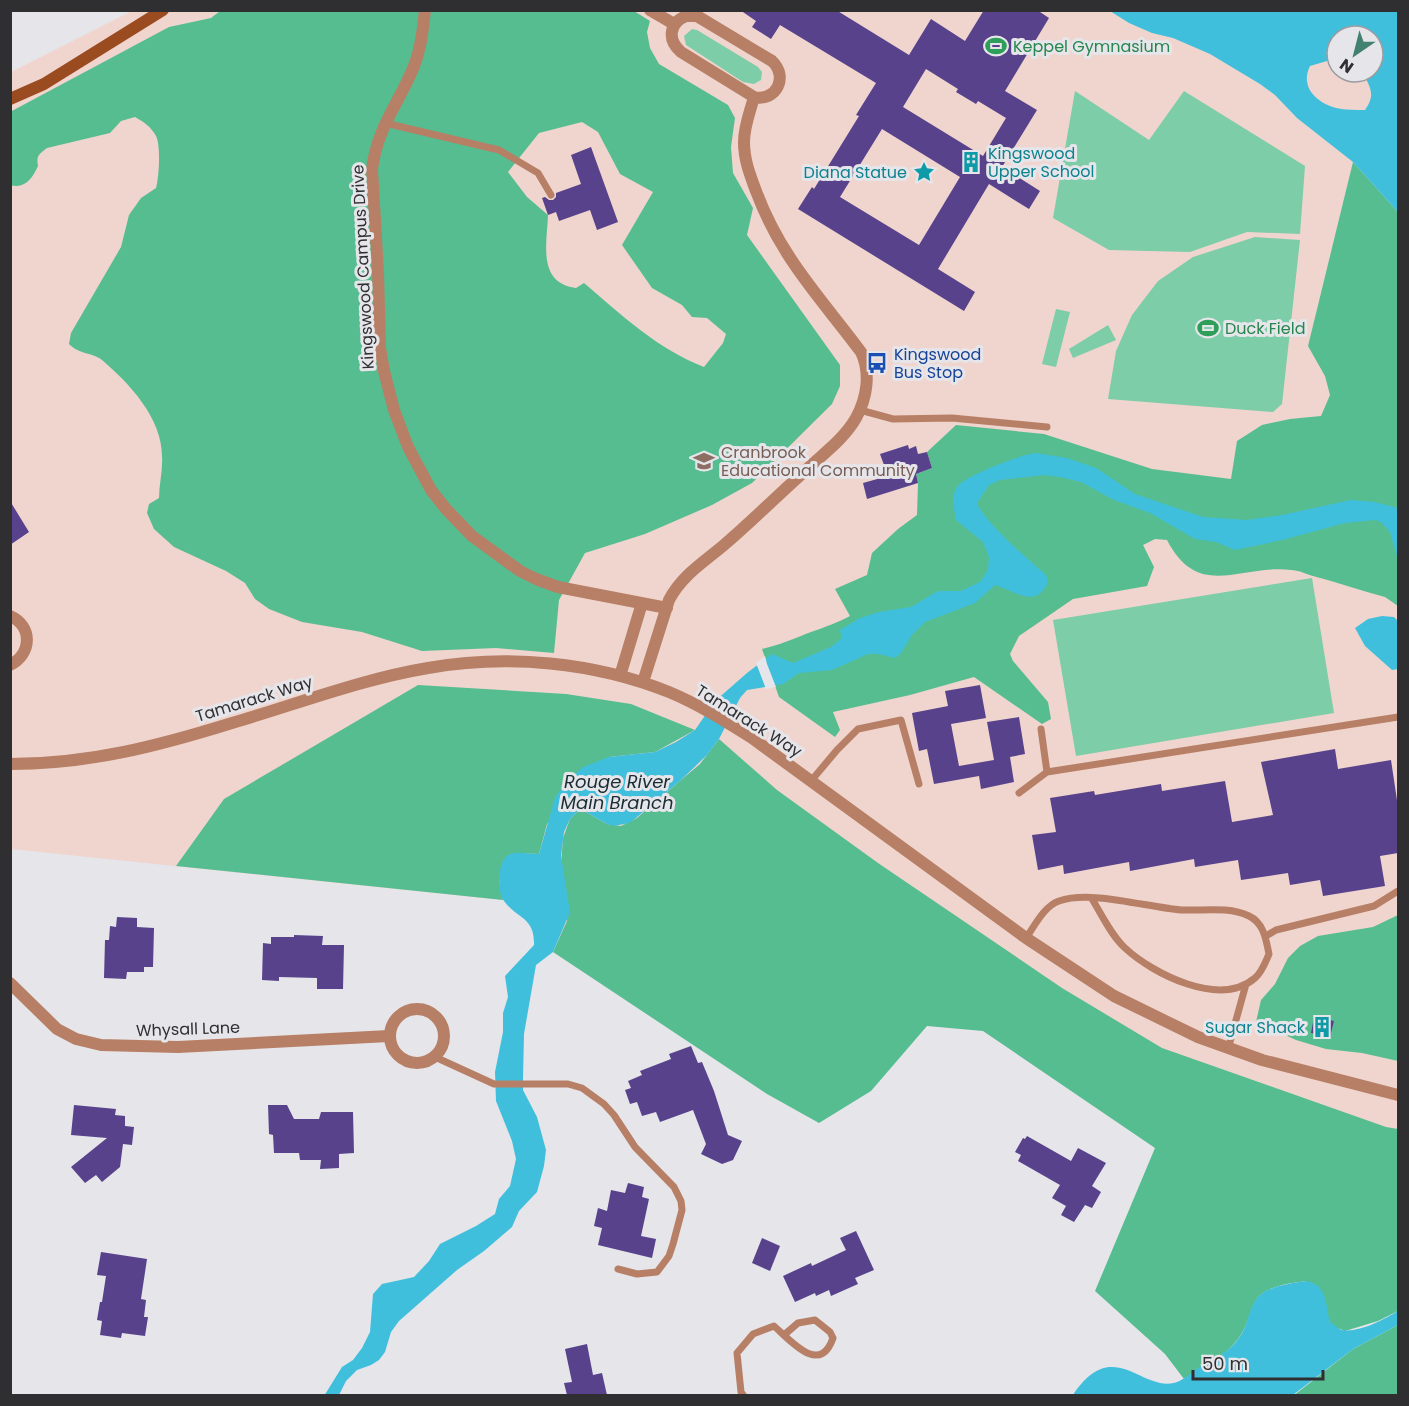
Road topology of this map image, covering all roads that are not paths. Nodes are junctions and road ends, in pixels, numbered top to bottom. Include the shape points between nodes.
1 (163, 10) edge
2 (425, 10) edge
3 (650, 10) edge
4 (674, 24) junction
5 (754, 97) junction
6 (10, 99) edge
7 (385, 123) junction
8 (551, 195) dead end
9 (860, 410) junction
10 (1047, 427) dead end
11 (642, 603) junction
12 (666, 608) junction
13 (10, 616) edge
14 (10, 665) edge
15 (620, 676) junction
16 (643, 682) junction
17 (1398, 717) edge
18 (1041, 729) dead end
19 (10, 764) edge
20 (1047, 772) junction
21 (811, 781) junction
22 (919, 784) dead end
23 (1019, 793) dead end
24 (1398, 891) edge
25 (1092, 899) junction
26 (1266, 936) junction
27 (1026, 938) junction
28 (10, 983) edge
29 (1246, 984) junction
30 (389, 1036) junction
31 (1228, 1048) junction
32 (435, 1057) junction
33 (1398, 1095) edge
34 (618, 1269) dead end
35 (784, 1335) junction
36 (744, 1395) edge

1 - 6 street via 44,84
2 - 7 street, Kingswood Campus Drive via 414,65
3 - 4 street
4 - 5 street via 671,38 675,47
4 - 5 street via 686,16 697,16 775,63 780,77 777,88 769,96
5 - 9 street via 745,132 747,165 768,220 787,255 864,359 866,393
7 - 8 lane via 499,150 538,173
7 - 11 street, Kingswood Campus Drive via 372,169 380,348 394,410 419,470 458,523 520,571 558,587
9 - 10 lane via 893,419 952,418
9 - 12 street via 838,440 685,577
11 - 12 street, Kingswood Campus Drive
11 - 15 street
12 - 16 street
13 - 14 street via 22,625 27,640 22,656
15 - 16 street, Tamarack Way
15 - 19 street, Tamarack Way via 524,662 474,662 429,668 365,683 136,751
16 - 21 street, Tamarack Way via 688,701 752,738
17 - 20 lane
18 - 20 lane
20 - 23 lane
21 - 22 lane via 858,729 901,720
21 - 27 street, Tamarack Way
24 - 26 lane via 1374,906 1276,930
25 - 26 lane via 1180,910 1228,911 1249,916
25 - 27 lane via 1076,897 1056,902
25 - 29 lane via 1124,947 1163,974 1205,989 1223,990
26 - 29 lane via 1269,954 1256,977
27 - 31 street, Tamarack Way via 1114,996 1168,1024
28 - 30 street, Whysall Lane via 57,1029 101,1045 178,1047
29 - 31 lane
30 - 32 street via 394,1052 408,1062 425,1063
30 - 32 street via 401,1014 426,1010 443,1028 443,1046
31 - 33 street, Tamarack Way via 1297,1071
32 - 34 lane via 494,1084 568,1084 582,1088 614,1114 635,1148 674,1187 682,1210 669,1256 657,1272 637,1275
35 - 35 lane via 803,1352 815,1356 824,1353 833,1338 823,1324 814,1320 798,1323
35 - 36 lane via 774,1326 753,1334 737,1353

